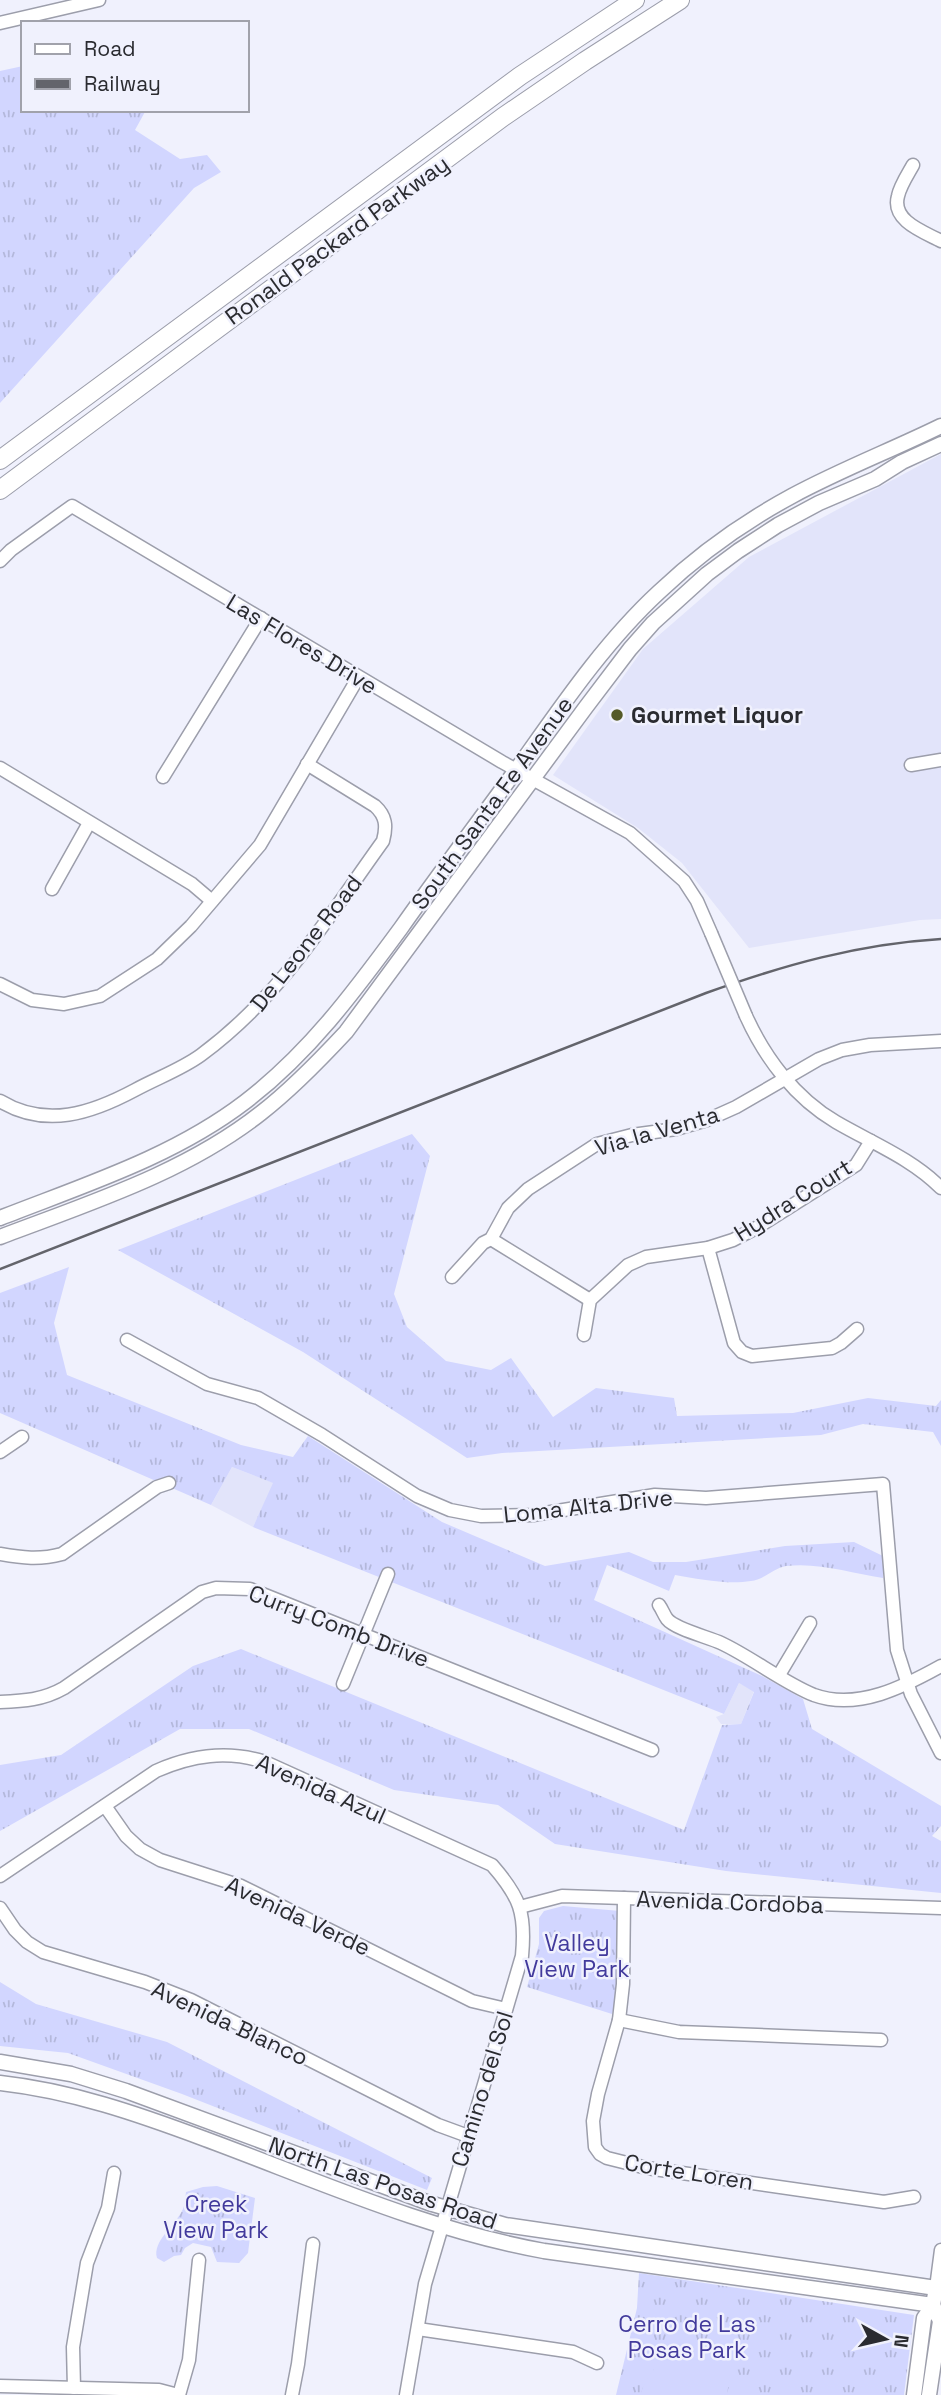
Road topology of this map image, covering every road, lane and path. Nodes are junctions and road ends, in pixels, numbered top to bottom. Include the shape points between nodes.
1 (99, 0) edge
2 (635, 0) edge
3 (680, 0) edge
4 (0, 23) edge
5 (913, 165) dead end
6 (941, 241) edge
7 (941, 426) edge
8 (941, 444) edge
9 (44, 458) junction
10 (0, 460) edge
11 (0, 490) edge
12 (0, 496) edge
13 (0, 561) edge
14 (261, 618) junction
15 (358, 678) junction
16 (941, 760) edge
17 (307, 764) junction
18 (911, 765) dead end
19 (0, 768) edge
20 (516, 771) junction
21 (163, 777) dead end
22 (532, 780) junction
23 (89, 822) junction
24 (52, 889) dead end
25 (212, 901) junction
26 (0, 984) edge
27 (941, 1041) edge
28 (786, 1079) junction
29 (0, 1101) edge
30 (871, 1141) junction
31 (941, 1188) edge
32 (0, 1218) edge
33 (0, 1237) edge
34 (491, 1239) junction
35 (708, 1248) junction
36 (452, 1277) dead end
37 (590, 1300) junction
38 (857, 1329) dead end
39 (584, 1335) dead end
40 (127, 1340) dead end
41 (22, 1437) dead end
42 (0, 1452) edge
43 (169, 1483) dead end
44 (0, 1554) edge
45 (388, 1574) dead end
46 (659, 1605) dead end
47 (810, 1623) dead end
48 (363, 1633) junction
49 (941, 1665) edge
50 (779, 1675) junction
51 (343, 1684) dead end
52 (908, 1684) junction
53 (0, 1702) edge
54 (652, 1751) dead end
55 (941, 1753) edge
56 (105, 1806) junction
57 (0, 1876) edge
58 (624, 1898) junction
59 (520, 1907) junction
60 (0, 1908) edge
61 (941, 1908) edge
62 (506, 2009) junction
63 (619, 2020) junction
64 (881, 2040) dead end
65 (0, 2062) edge
66 (0, 2083) edge
67 (468, 2136) junction
68 (114, 2173) dead end
69 (914, 2197) dead end
70 (446, 2208) junction
71 (441, 2226) junction
72 (313, 2244) dead end
73 (941, 2250) edge
74 (199, 2260) dead end
75 (938, 2288) edge
76 (937, 2306) edge
77 (418, 2329) junction
78 (597, 2363) dead end
79 (0, 2386) edge
80 (74, 2388) junction
81 (178, 2395) edge
82 (292, 2395) edge
83 (407, 2395) edge
84 (914, 2395) edge
85 (929, 2395) edge

1 - 4 street
2 - 10 highway, Ronald Packard Parkway via 510,83
3 - 9 highway, Ronald Packard Parkway via 503,117
5 - 6 street via 898,196 897,209 906,222
7 - 20 main road, South Santa Fe Avenue via 795,494 690,564 603,653
8 - 22 main road, South Santa Fe Avenue via 778,525 707,574 630,649
9 - 11 highway, Ronald Packard Parkway
9 - 12 highway
13 - 14 street, Las Flores Drive via 72,506
14 - 15 street, Las Flores Drive
14 - 21 street
15 - 17 street
15 - 20 street, Las Flores Drive
16 - 18 street
17 - 25 street via 260,845
17 - 29 street, De Leone Road via 375,806 384,814 386,831 278,986 252,1014 199,1056 109,1104 58,1117 26,1113
19 - 23 street
20 - 22 street, Las Flores Drive
20 - 32 main road, South Santa Fe Avenue via 357,989 274,1079 173,1147
22 - 28 street, Las Flores Drive, bridge via 631,833 684,881 765,1054
22 - 33 main road, South Santa Fe Avenue via 372,999 306,1075 211,1147
23 - 24 street
23 - 25 street
25 - 26 street via 157,959 100,996 64,1004 32,1000
27 - 28 street, Via la Venta via 842,1050
28 - 30 street, Las Flores Drive via 833,1120
28 - 34 street, Via la Venta via 707,1120 597,1144 528,1189 508,1208
30 - 31 street, Las Flores Drive via 925,1172
30 - 35 street, Hydra Court via 856,1165 831,1182 758,1227
34 - 36 street, Via la Venta
34 - 37 street
35 - 37 street, Hydra Court via 628,1265
35 - 38 street via 734,1343 742,1352 752,1356 832,1348
37 - 39 street
40 - 52 street, Loma Alta Drive via 207,1384 258,1398 417,1496 450,1510 481,1516 533,1516 655,1495 706,1498 883,1484 897,1650
41 - 42 street
43 - 44 street via 62,1554 27,1559
45 - 48 street
46 - 50 street via 668,1621 722,1643
47 - 50 street
48 - 51 street
48 - 53 street, Curry Comb Drive via 250,1589 216,1588 189,1600 47,1697
48 - 54 street, Curry Comb Drive
49 - 52 street
50 - 52 street via 815,1695 837,1700
52 - 55 street
56 - 57 street, Avenida Azul
56 - 59 street, Avenida Azul via 177,1762 210,1754 248,1756 492,1865 510,1885
56 - 62 street, Avenida Verde via 126,1836 160,1860 241,1886 472,2001
58 - 59 street, Avenida Cordoba via 562,1896
58 - 61 street, Avenida Cordoba
58 - 63 street, Corte Loren
59 - 62 street, Camino del Sol via 522,1956
60 - 67 street, Avenida Blanco via 15,1930 43,1952 191,2000
62 - 67 street, Camino del Sol
63 - 64 street via 679,2032
63 - 69 street, Corte Loren via 593,2121 600,2154 647,2168 884,2202
65 - 70 main road, North Las Posas Road via 71,2074 126,2091
66 - 71 main road, North Las Posas Road via 124,2109
67 - 70 street, Camino del Sol
68 - 80 street via 108,2208 87,2263 73,2347
70 - 71 street, Camino del Sol
70 - 75 main road, North Las Posas Road via 535,2231
71 - 76 main road, North Las Posas Road via 544,2251
71 - 77 street, Camino del Sol
72 - 82 street
73 - 75 street
74 - 81 street via 189,2361
75 - 76 main road
76 - 84 main road via 924,2318
76 - 85 main road via 940,2321
77 - 78 street via 573,2352
77 - 83 street, Camino del Sol
79 - 80 street
80 - 81 street via 159,2390

